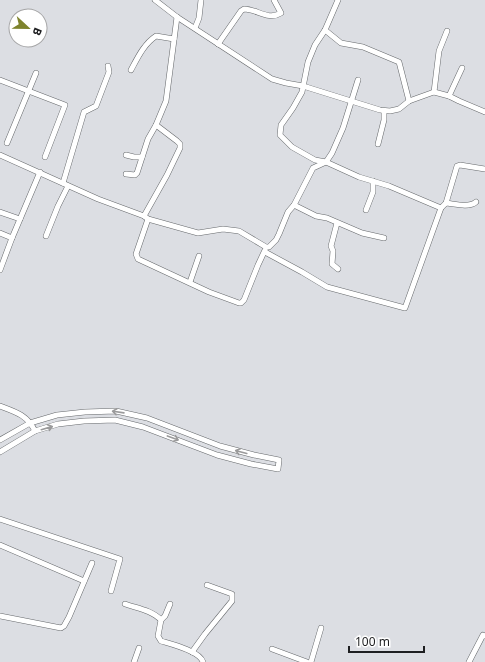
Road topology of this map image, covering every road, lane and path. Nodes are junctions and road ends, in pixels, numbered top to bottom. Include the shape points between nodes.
1 (156, 0) edge
2 (201, 0) edge
3 (274, 0) edge
4 (338, 0) edge
5 (177, 17) junction
6 (195, 28) junction
7 (325, 30) junction
8 (447, 31) dead end
9 (174, 39) junction
10 (218, 44) junction
11 (108, 66) dead end
12 (462, 68) dead end
13 (131, 70) dead end
14 (36, 72) dead end
15 (0, 80) edge
16 (358, 80) dead end
17 (303, 86) junction
18 (29, 91) junction
19 (434, 92) junction
20 (448, 96) junction
21 (353, 101) junction
22 (409, 102) junction
23 (384, 110) junction
24 (485, 112) edge
25 (156, 125) junction
26 (7, 143) dead end
27 (378, 144) dead end
28 (0, 155) edge
29 (126, 155) dead end
30 (45, 157) dead end
31 (142, 157) junction
32 (326, 162) junction
33 (485, 169) edge
34 (40, 172) junction
35 (126, 174) dead end
36 (373, 181) junction
37 (63, 183) junction
38 (68, 186) junction
39 (476, 202) dead end
40 (446, 203) junction
41 (294, 205) junction
42 (442, 208) junction
43 (366, 210) dead end
44 (0, 212) edge
45 (146, 217) junction
46 (20, 219) junction
47 (338, 223) junction
48 (0, 234) edge
49 (46, 236) dead end
50 (12, 238) junction
51 (384, 238) dead end
52 (266, 249) junction
53 (199, 256) dead end
54 (338, 269) dead end
55 (0, 270) edge
56 (190, 282) junction
57 (0, 406) edge
58 (30, 423) junction
59 (35, 431) junction
60 (0, 440) edge
61 (0, 452) edge
62 (0, 519) edge
63 (0, 545) edge
64 (92, 564) dead end
65 (84, 581) junction
66 (207, 585) dead end
67 (111, 591) dead end
68 (125, 604) dead end
69 (170, 604) dead end
70 (0, 616) edge
71 (160, 620) junction
72 (321, 628) dead end
73 (485, 636) edge
74 (139, 648) dead end
75 (272, 649) dead end
76 (192, 652) junction
77 (134, 662) edge
78 (203, 662) edge
79 (307, 662) edge
80 (311, 662) edge
81 (469, 662) edge

1 - 5 street
2 - 6 street
3 - 10 street via 281,13 270,16 244,8
4 - 7 street
5 - 6 street
5 - 9 street
6 - 10 street
7 - 17 street via 310,56
7 - 22 street via 341,43 363,47 398,62
8 - 19 street via 439,51
9 - 13 street via 156,36 153,38 146,44
9 - 25 street via 166,101
10 - 17 street via 272,79
11 - 37 street via 96,106 84,112
12 - 20 street
14 - 18 street
15 - 18 street
16 - 21 street
17 - 21 street
17 - 32 street via 293,108 281,125 280,135 292,147 315,160
18 - 26 street
18 - 30 street via 65,105
19 - 20 street
19 - 22 street
20 - 24 street
21 - 23 street
21 - 32 street
22 - 23 street via 399,109
23 - 27 street
25 - 31 street via 148,138
25 - 45 street via 177,141 180,148
28 - 34 street
29 - 31 street
31 - 35 street via 135,175
32 - 36 street
32 - 41 street via 313,168
33 - 40 street via 457,166
34 - 37 street
34 - 46 street
36 - 42 street
36 - 43 street via 373,192
37 - 38 street
38 - 45 street
38 - 49 street
39 - 40 street via 468,205
40 - 42 street
41 - 47 street
41 - 52 street via 288,212 276,240
42 - 52 street via 405,308 327,287
44 - 46 street
45 - 52 street via 198,233 224,229 239,231
45 - 56 street via 136,254 138,259
46 - 50 street
47 - 51 street via 362,233
47 - 54 street via 331,246 332,264
48 - 50 street
50 - 55 street
52 - 56 street via 241,303 209,292
53 - 56 street
57 - 58 street via 15,412
58 - 59 street
59 -> 58 street via 58,424 115,420 143,427 217,455 278,469 279,460 220,446 147,418 116,411 57,415
58 - 60 street
59 - 61 street
62 - 67 street via 120,559
63 - 65 street
64 - 65 street
65 - 70 street via 69,617 61,628
66 - 76 street via 232,594 232,598
68 - 71 street via 152,613
69 - 71 street via 165,616
71 - 76 street via 158,636 161,640
72 - 80 street
73 - 81 street via 483,635
74 - 77 street
75 - 79 street
76 - 78 street

